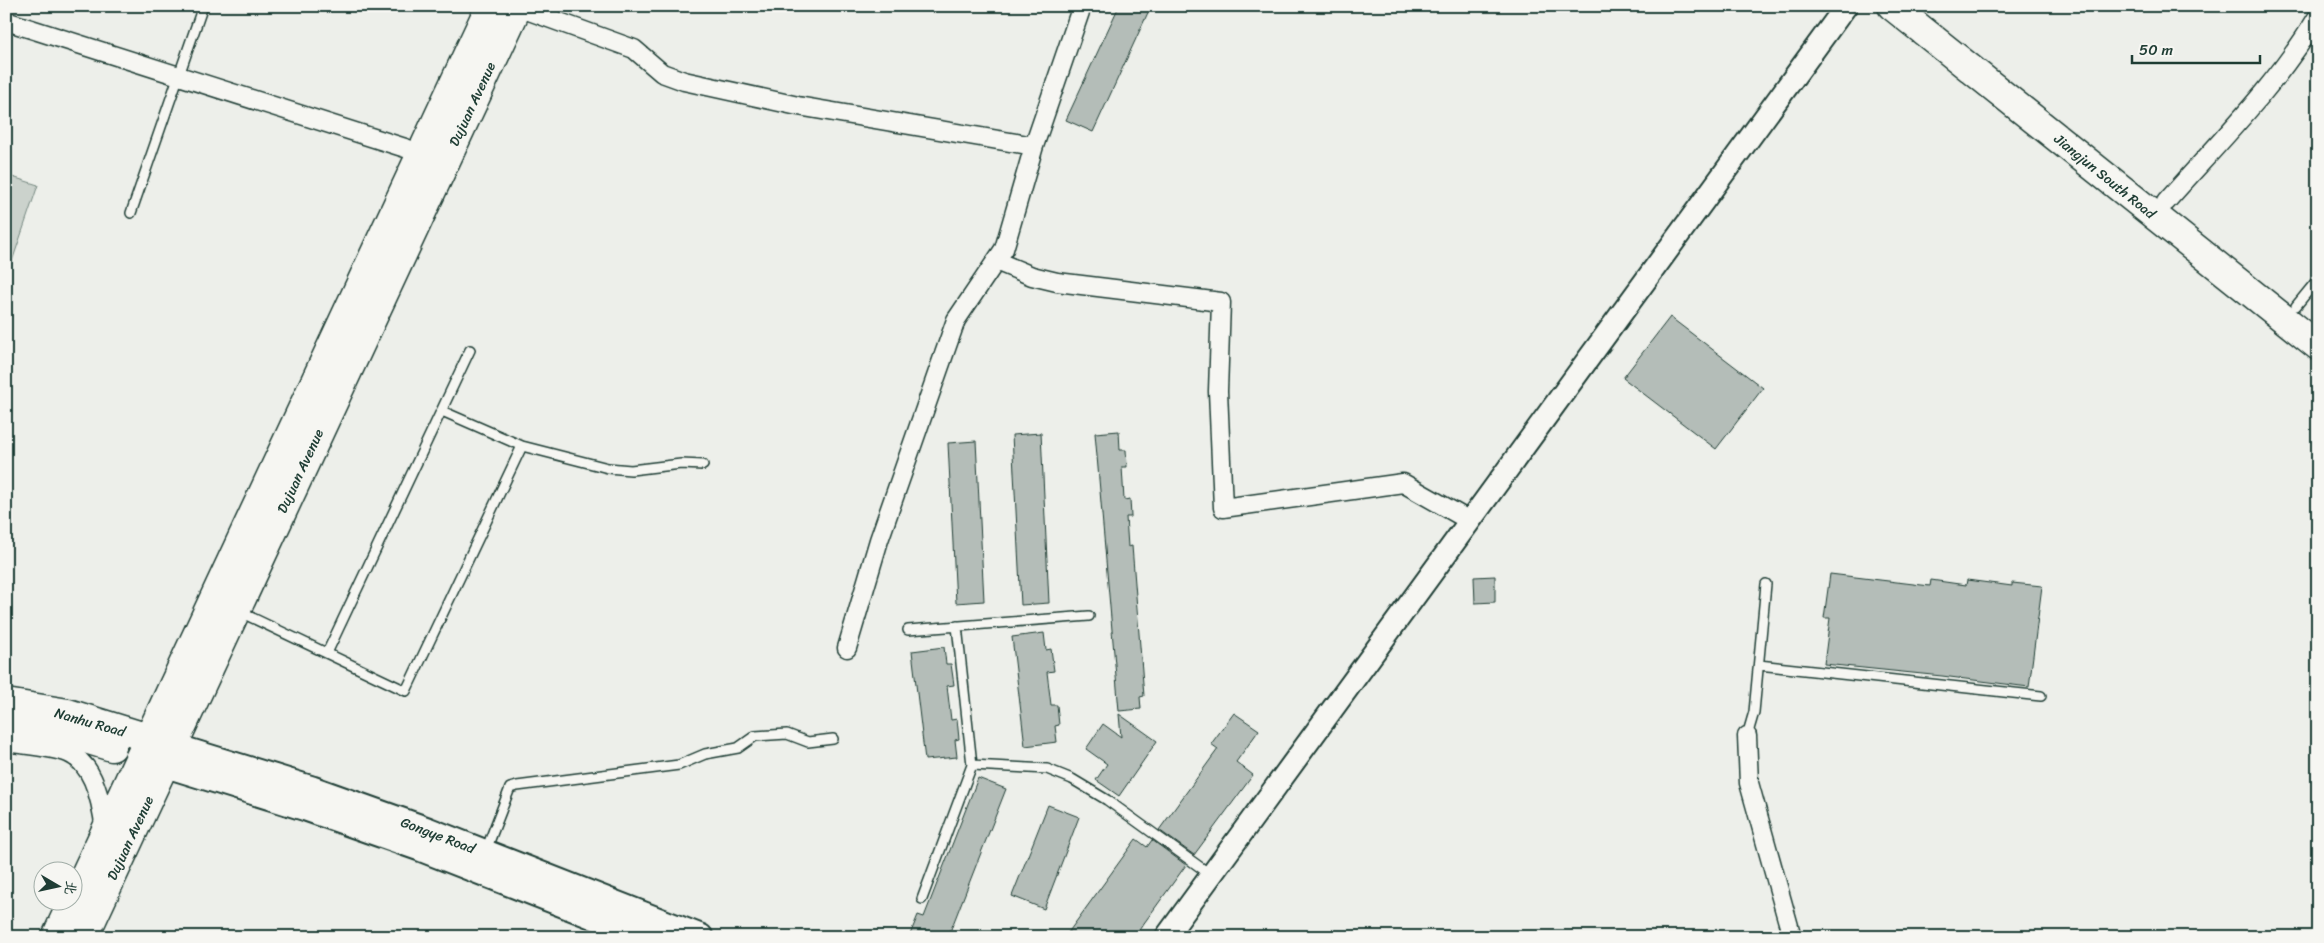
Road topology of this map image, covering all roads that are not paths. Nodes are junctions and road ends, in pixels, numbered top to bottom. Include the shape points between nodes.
1 (203, 6) edge
2 (490, 6) edge
3 (518, 6) edge
4 (1082, 6) edge
5 (1846, 6) edge
6 (1892, 6) edge
7 (1921, 6) edge
8 (2318, 16) edge
9 (6, 21) edge
10 (180, 76) junction
11 (1034, 146) junction
12 (421, 153) junction
13 (2166, 202) junction
14 (131, 213) dead end
15 (996, 261) junction
16 (2318, 279) edge
17 (2296, 306) junction
18 (2318, 323) edge
19 (2318, 346) edge
20 (470, 350) dead end
21 (442, 411) junction
22 (522, 446) junction
23 (703, 464) dead end
24 (1470, 521) junction
25 (1766, 584) dead end
26 (236, 609) junction
27 (1089, 616) dead end
28 (957, 626) junction
29 (908, 630) dead end
30 (847, 648) dead end
31 (327, 653) junction
32 (1759, 665) junction
33 (2041, 696) dead end
34 (6, 703) edge
35 (6, 722) edge
36 (1748, 736) joint
37 (832, 739) dead end
38 (6, 742) edge
39 (156, 751) junction
40 (972, 764) junction
41 (105, 832) junction
42 (485, 853) junction
43 (1211, 875) junction
44 (922, 899) dead end
45 (56, 937) edge
46 (84, 937) edge
47 (647, 937) edge
48 (700, 937) edge
49 (1166, 937) edge
50 (1792, 937) edge

1 - 10 lane
2 - 12 main road, Dujuan Avenue
3 - 11 street via 634,49 662,73 684,81 798,106
3 - 26 main road, Dujuan Avenue
4 - 11 street
5 - 24 street
6 - 19 main road, Jiangjun South Road
7 - 13 main road, Jiangjun South Road
8 - 13 street via 2272,83
9 - 10 street
10 - 12 street
10 - 14 lane
11 - 15 street via 1004,249
12 - 39 main road, Dujuan Avenue
13 - 17 main road, Jiangjun South Road
15 - 24 street via 1057,282 1222,302 1218,391 1223,508 1403,483
15 - 30 street via 956,320 879,540
16 - 17 lane
17 - 18 main road, Jiangjun South Road
20 - 21 lane
21 - 22 lane
21 - 31 lane
22 - 23 lane via 608,468 631,470
22 - 31 lane via 406,690
24 - 43 street
25 - 32 lane
26 - 31 lane
26 - 39 main road, Dujuan Avenue
27 - 28 lane
28 - 29 lane
28 - 40 lane
32 - 33 lane
32 - 36 lane
34 - 39 main road, Nanhu Road via 68,713
35 - 39 main road, Nanhu Road
36 - 50 street via 1749,783
37 - 42 lane via 808,742 780,733 756,736 738,748 706,754 679,765 510,788
38 - 41 street via 68,753 86,768 100,802
39 - 41 main road, Dujuan Avenue
39 - 42 main road, Gongye Road via 312,789
39 - 46 main road, Dujuan Avenue
39 - 47 main road, Gongye Road via 420,848
40 - 43 lane via 1047,769 1072,779 1107,800
40 - 44 lane
41 - 45 main road, Dujuan Avenue
42 - 48 main road, Gongye Road
43 - 49 street

